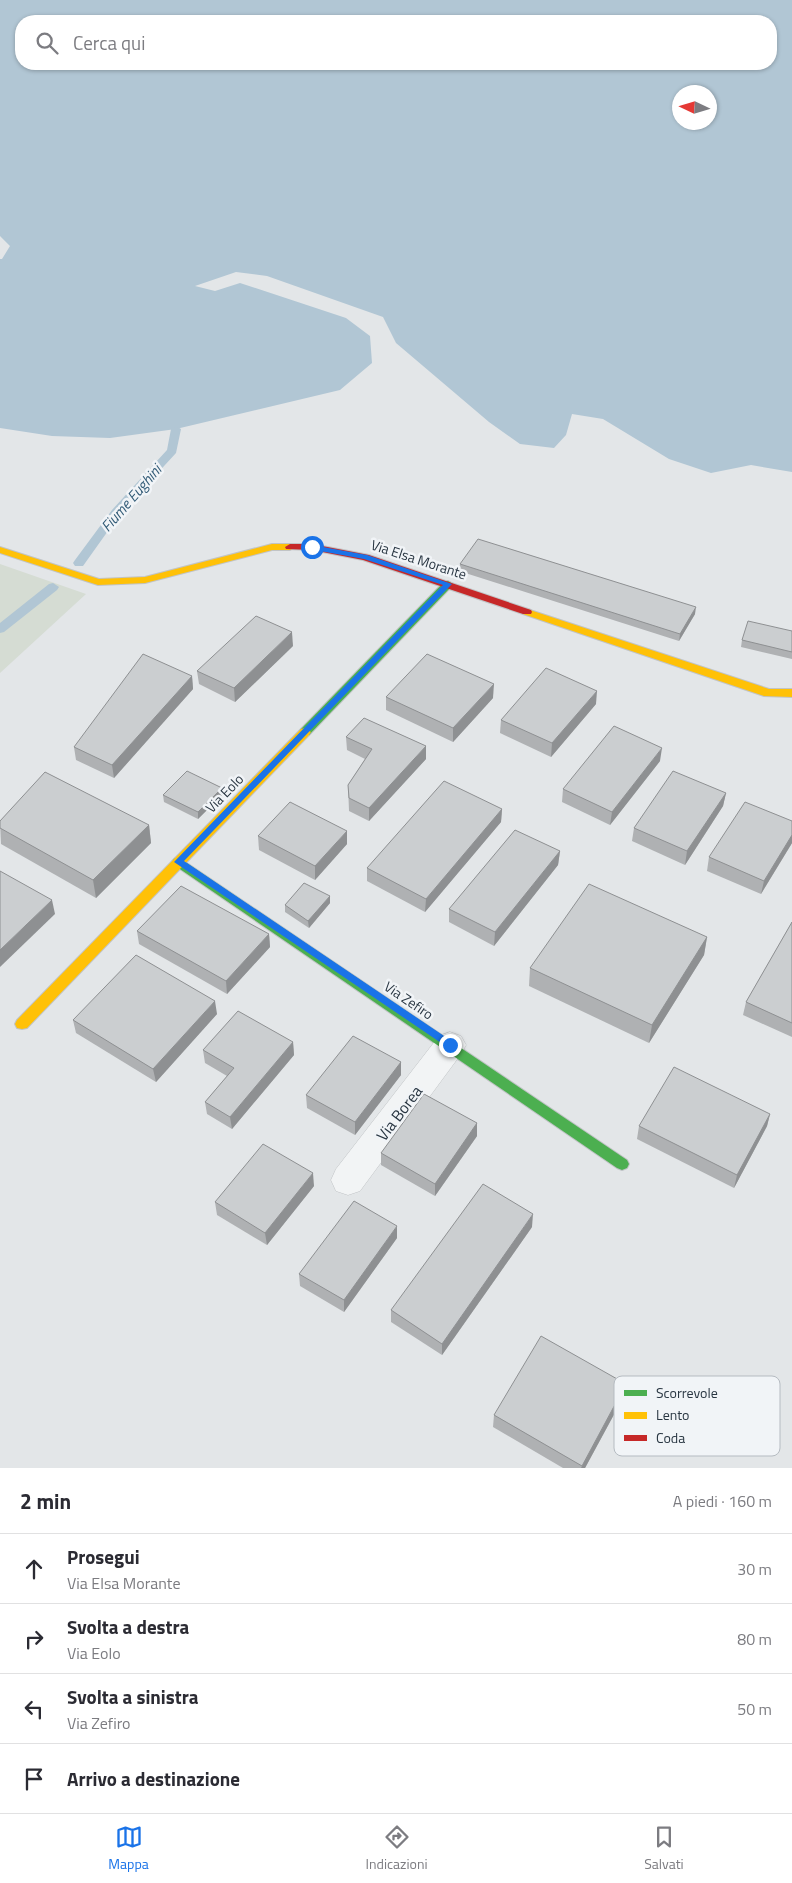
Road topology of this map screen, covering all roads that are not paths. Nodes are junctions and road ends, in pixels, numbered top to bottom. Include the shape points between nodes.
1 (0, 550) edge
2 (448, 584) junction
3 (792, 693) edge
4 (178, 862) junction
5 (22, 1024) dead end
6 (450, 1045) junction
7 (622, 1164) dead end
8 (348, 1180) dead end

1 - 2 street, Via Elsa Morante via 98,582 145,580 272,547 312,547 365,557
2 - 3 street, Via Elsa Morante via 760,690
2 - 4 street, Via Eolo
4 - 5 street, Via Eolo
4 - 6 street, Via Zefiro
6 - 7 street, Via Zefiro
6 - 8 street, Via Borea

